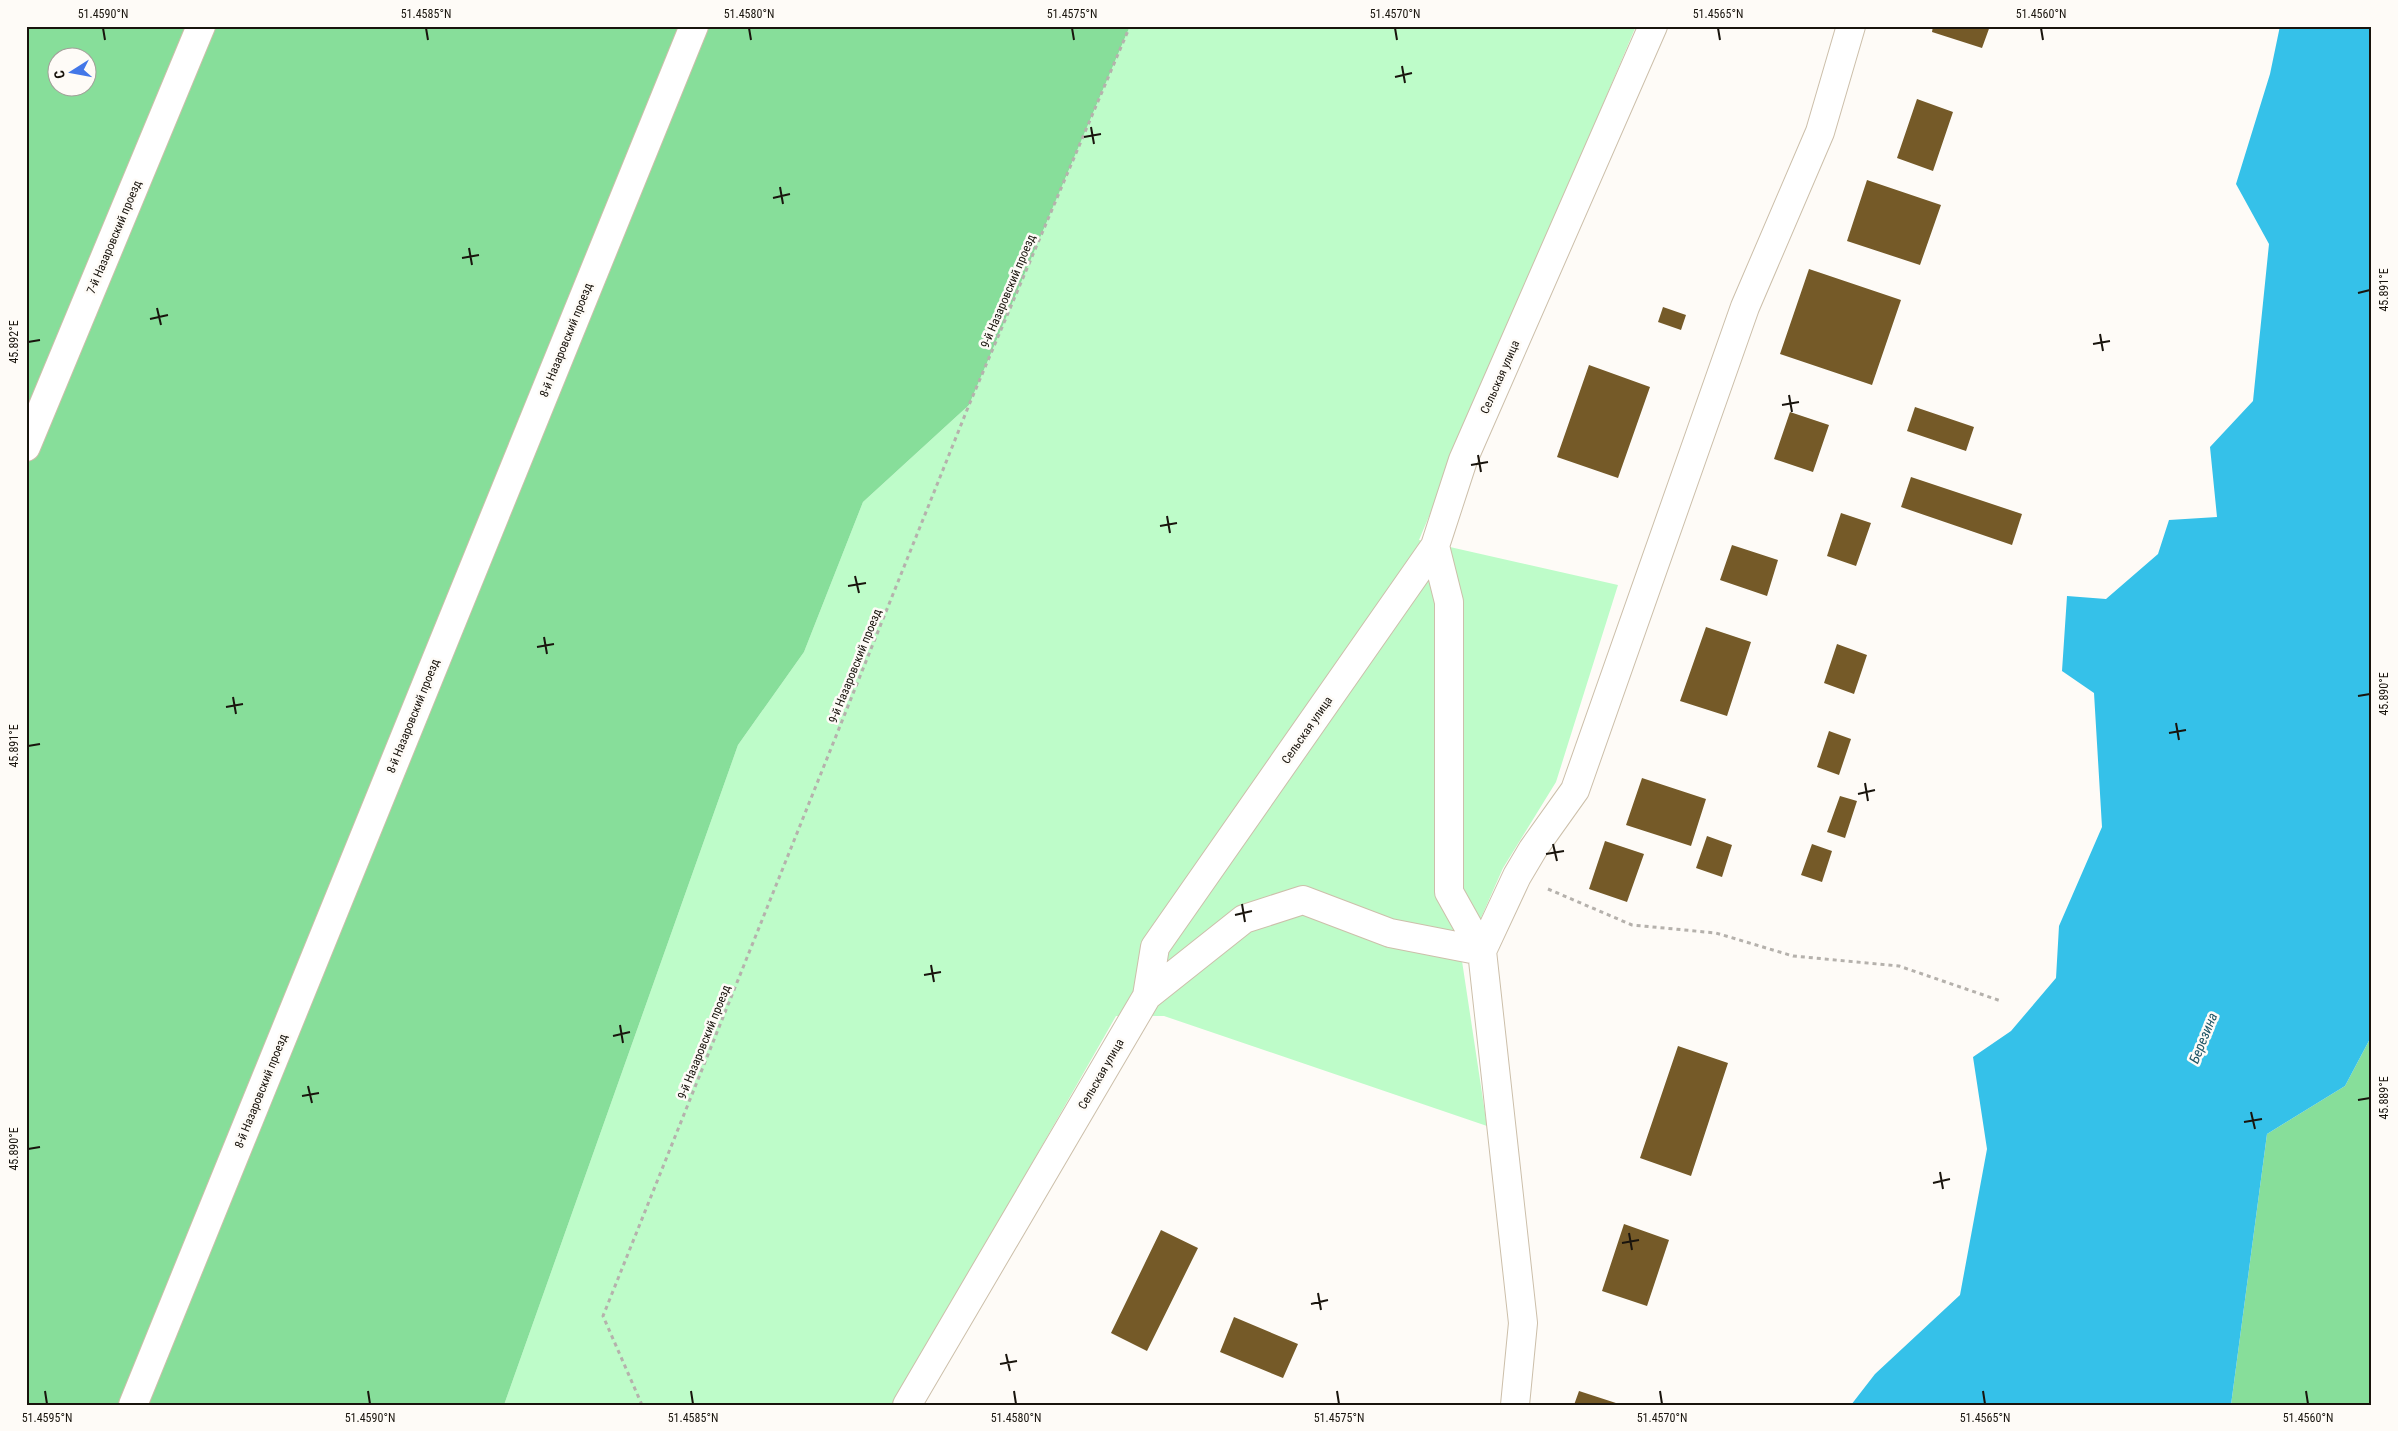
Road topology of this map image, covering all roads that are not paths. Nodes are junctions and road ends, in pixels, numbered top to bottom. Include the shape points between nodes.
1 (201, 26) edge
2 (694, 26) edge
3 (1654, 26) edge
4 (1851, 26) edge
5 (26, 447) edge
6 (1435, 546) junction
7 (1482, 951) junction
8 (1147, 996) junction
9 (133, 1405) edge
10 (907, 1405) edge
11 (1515, 1405) edge

1 - 5 street, 7-й Назаровский проезд
2 - 9 street, 8-й Назаровский проезд
3 - 6 street, Сельская улица via 1463,460
4 - 7 street via 1820,132 1745,307 1575,790 1533,849
6 - 7 street via 1449,602 1449,892
6 - 8 street, Сельская улица via 1155,947
7 - 8 street via 1390,933 1302,900 1244,919
7 - 11 street via 1523,1323
8 - 10 street, Сельская улица

